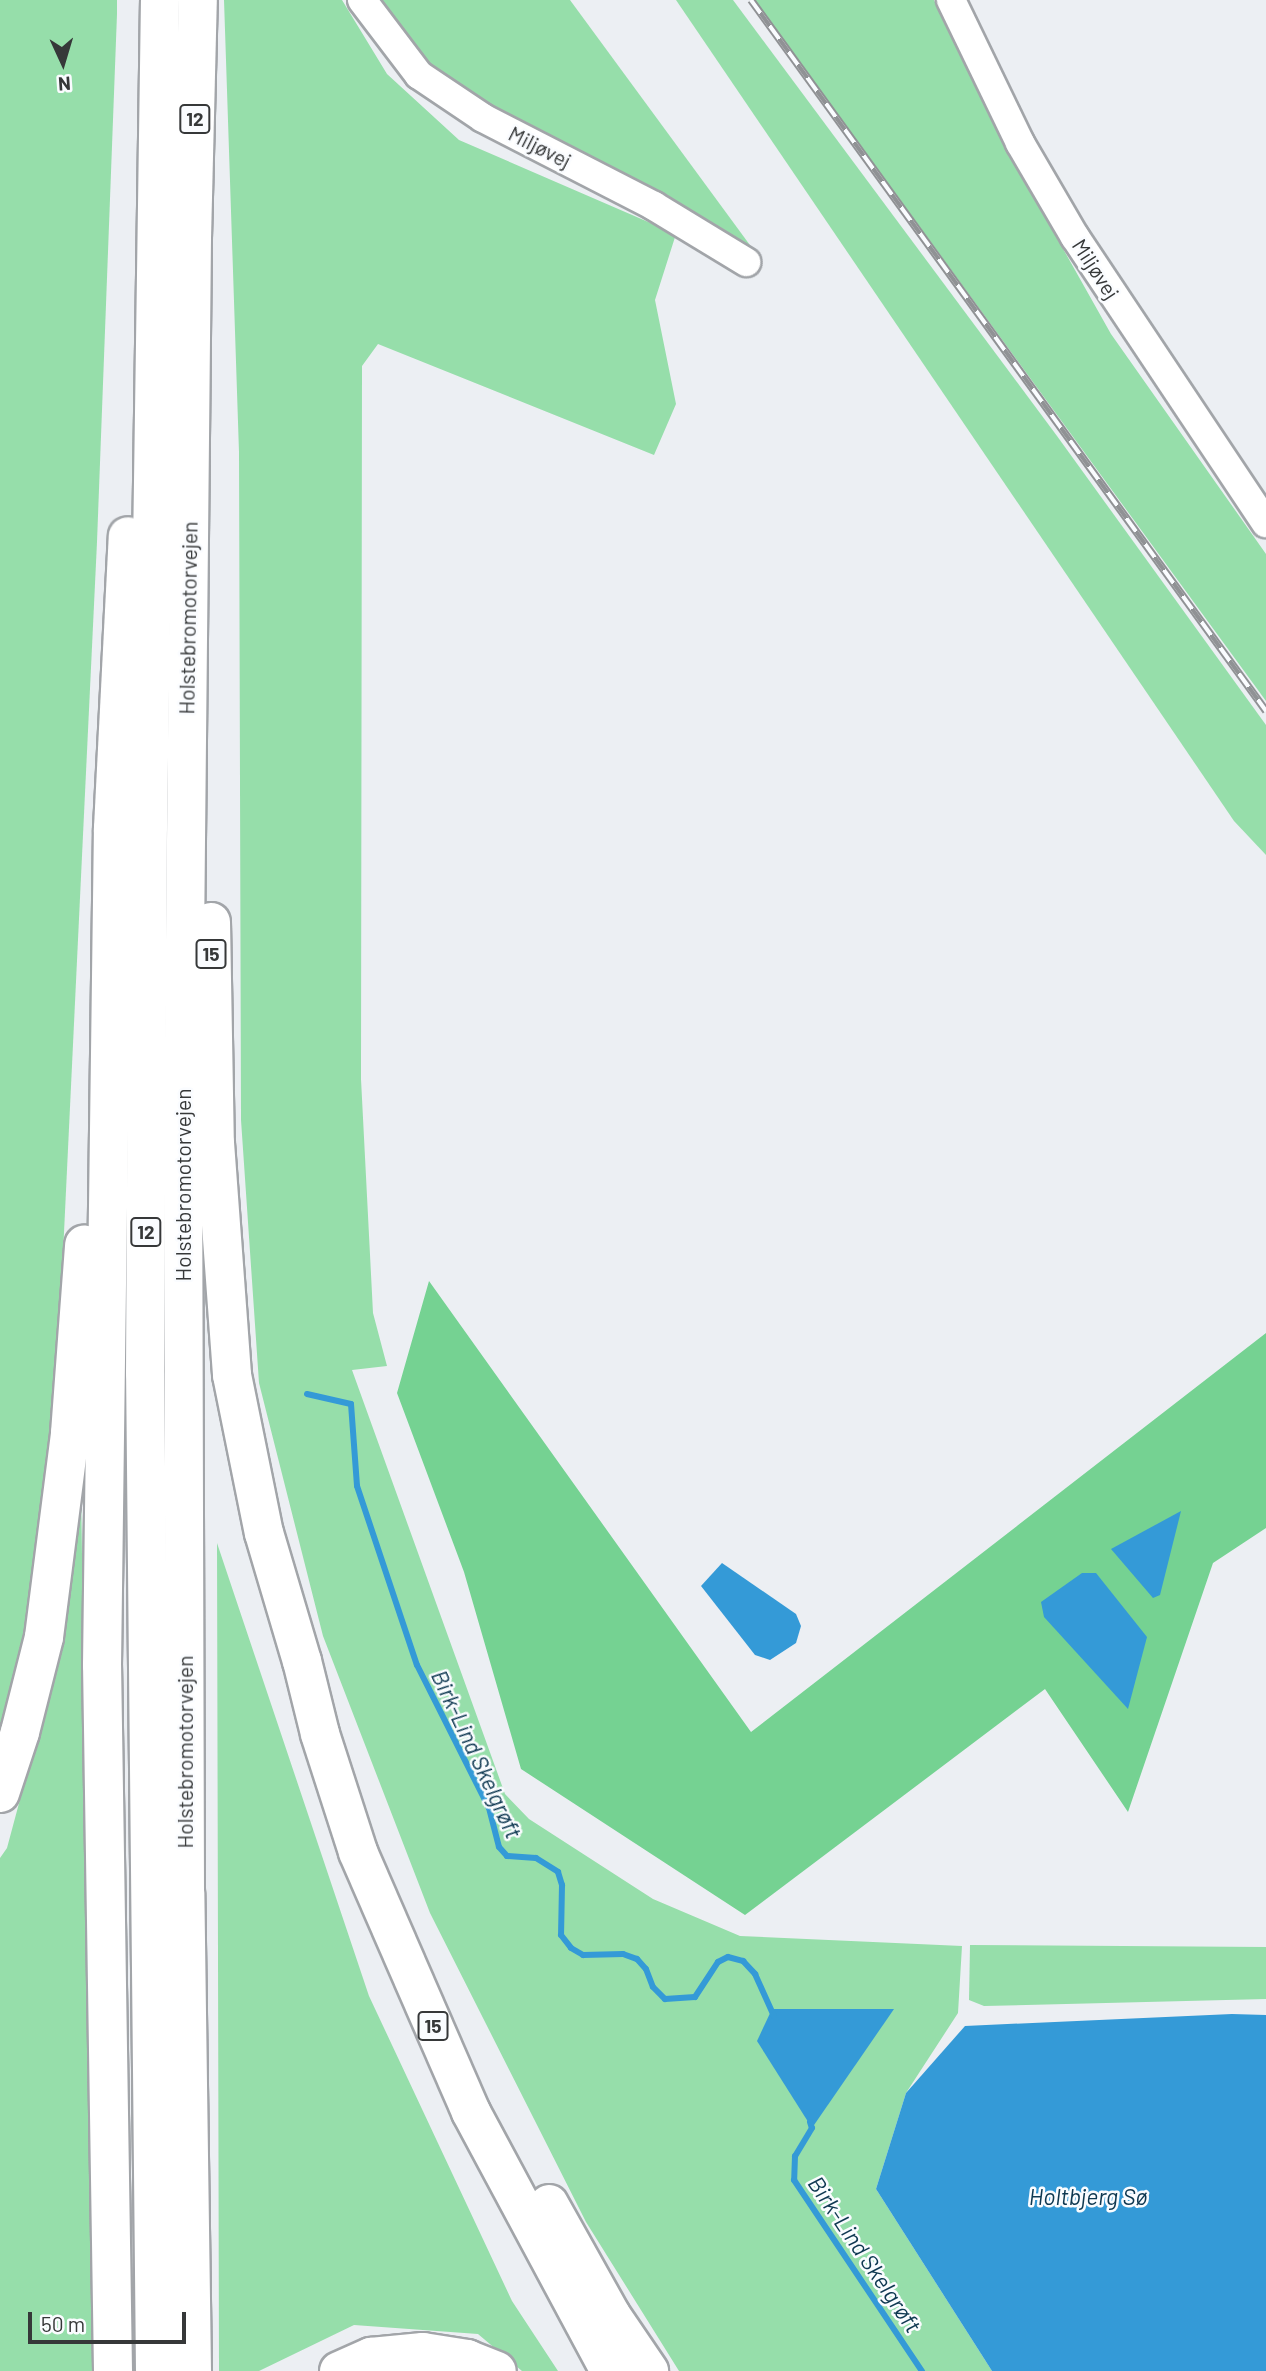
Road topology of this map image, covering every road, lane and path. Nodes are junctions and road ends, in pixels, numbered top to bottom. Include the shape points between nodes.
1 (160, 0) edge
2 (198, 0) edge
3 (362, 0) edge
4 (951, 0) edge
5 (158, 93) junction
6 (192, 238) junction
7 (746, 262) dead end
8 (1266, 523) edge
9 (113, 828) junction
10 (302, 1661) junction
11 (0, 1793) edge
12 (113, 2371) edge
13 (155, 2371) edge
14 (192, 2371) edge
15 (339, 2371) edge
16 (496, 2371) edge
17 (610, 2371) edge
18 (649, 2371) edge

1 - 5 highway, Holstebromotorvejen / 12
2 - 6 highway, Holstebromotorvejen / 12
3 - 7 street, Miljøvej via 419,75 483,118 654,206
4 - 8 street, Miljøvej via 1020,143 1075,237
5 - 9 highway
5 - 13 highway, Holstebromotorvejen / 12 via 145,1359
6 - 10 highway, 15 via 202,301 221,1260 232,1376 264,1533
6 - 14 highway, Holstebromotorvejen / 12 via 183,1307
9 - 11 highway via 71,1433 44,1637
9 - 12 highway via 102,1665
10 - 17 highway, 15 via 320,1734 369,1877 471,2112
10 - 18 highway via 371,1841 495,2109 611,2315
15 - 16 highway via 371,2357 424,2352 467,2359

